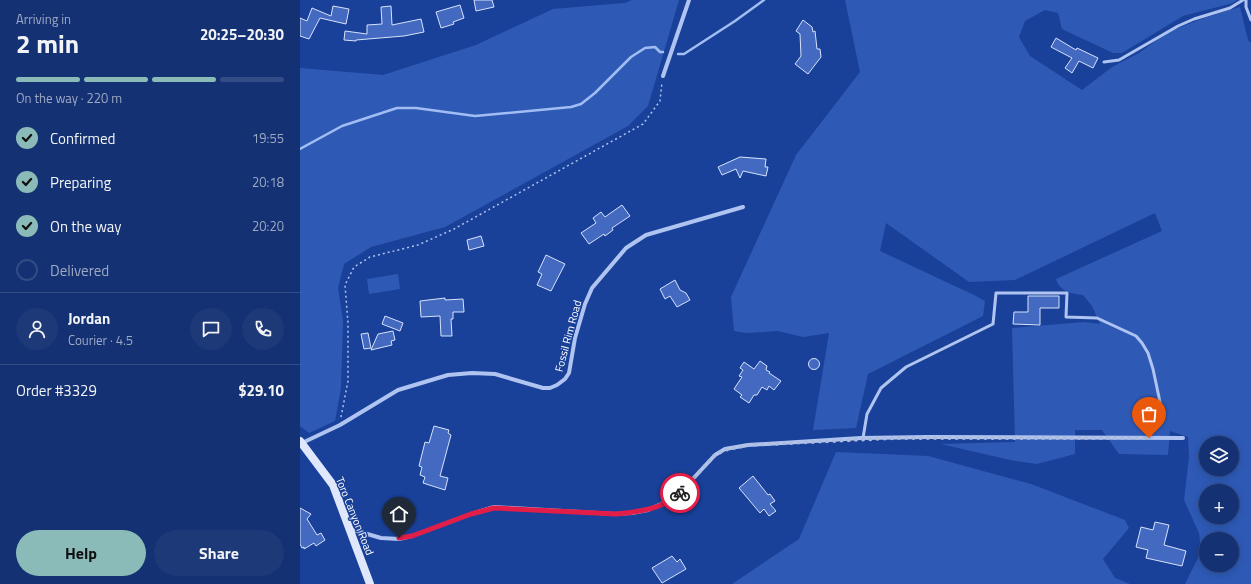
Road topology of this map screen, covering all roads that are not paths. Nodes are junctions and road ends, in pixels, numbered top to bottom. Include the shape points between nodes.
1 (689, 0) edge
2 (1244, 0) edge
3 (1251, 20) edge
4 (1104, 62) dead end
5 (663, 76) road end
6 (743, 207) dead end
7 (863, 438) junction
8 (1149, 438) junction
9 (1183, 438) dead end
10 (301, 442) edge
11 (349, 528) junction
12 (370, 584) edge

1 - 5 street
2 - 3 lane
2 - 4 lane via 1230,8 1178,26 1119,60
6 - 10 street, Fossil Rim Road via 646,235 626,248 592,288 584,304 569,373 557,385 543,388 495,374 448,375 398,390 340,425
7 - 8 street
7 - 8 lane via 867,414 881,388 906,367 993,324 996,293 1067,294 1066,317 1097,318 1136,336 1148,352 1160,402 1158,416
7 - 11 street via 748,445 725,450 712,458 676,497 655,507 632,513 494,508 412,536 399,538 381,538
8 - 9 street
10 - 11 street, Toro Canyon Road via 333,485
11 - 12 street, Toro Canyon Road

